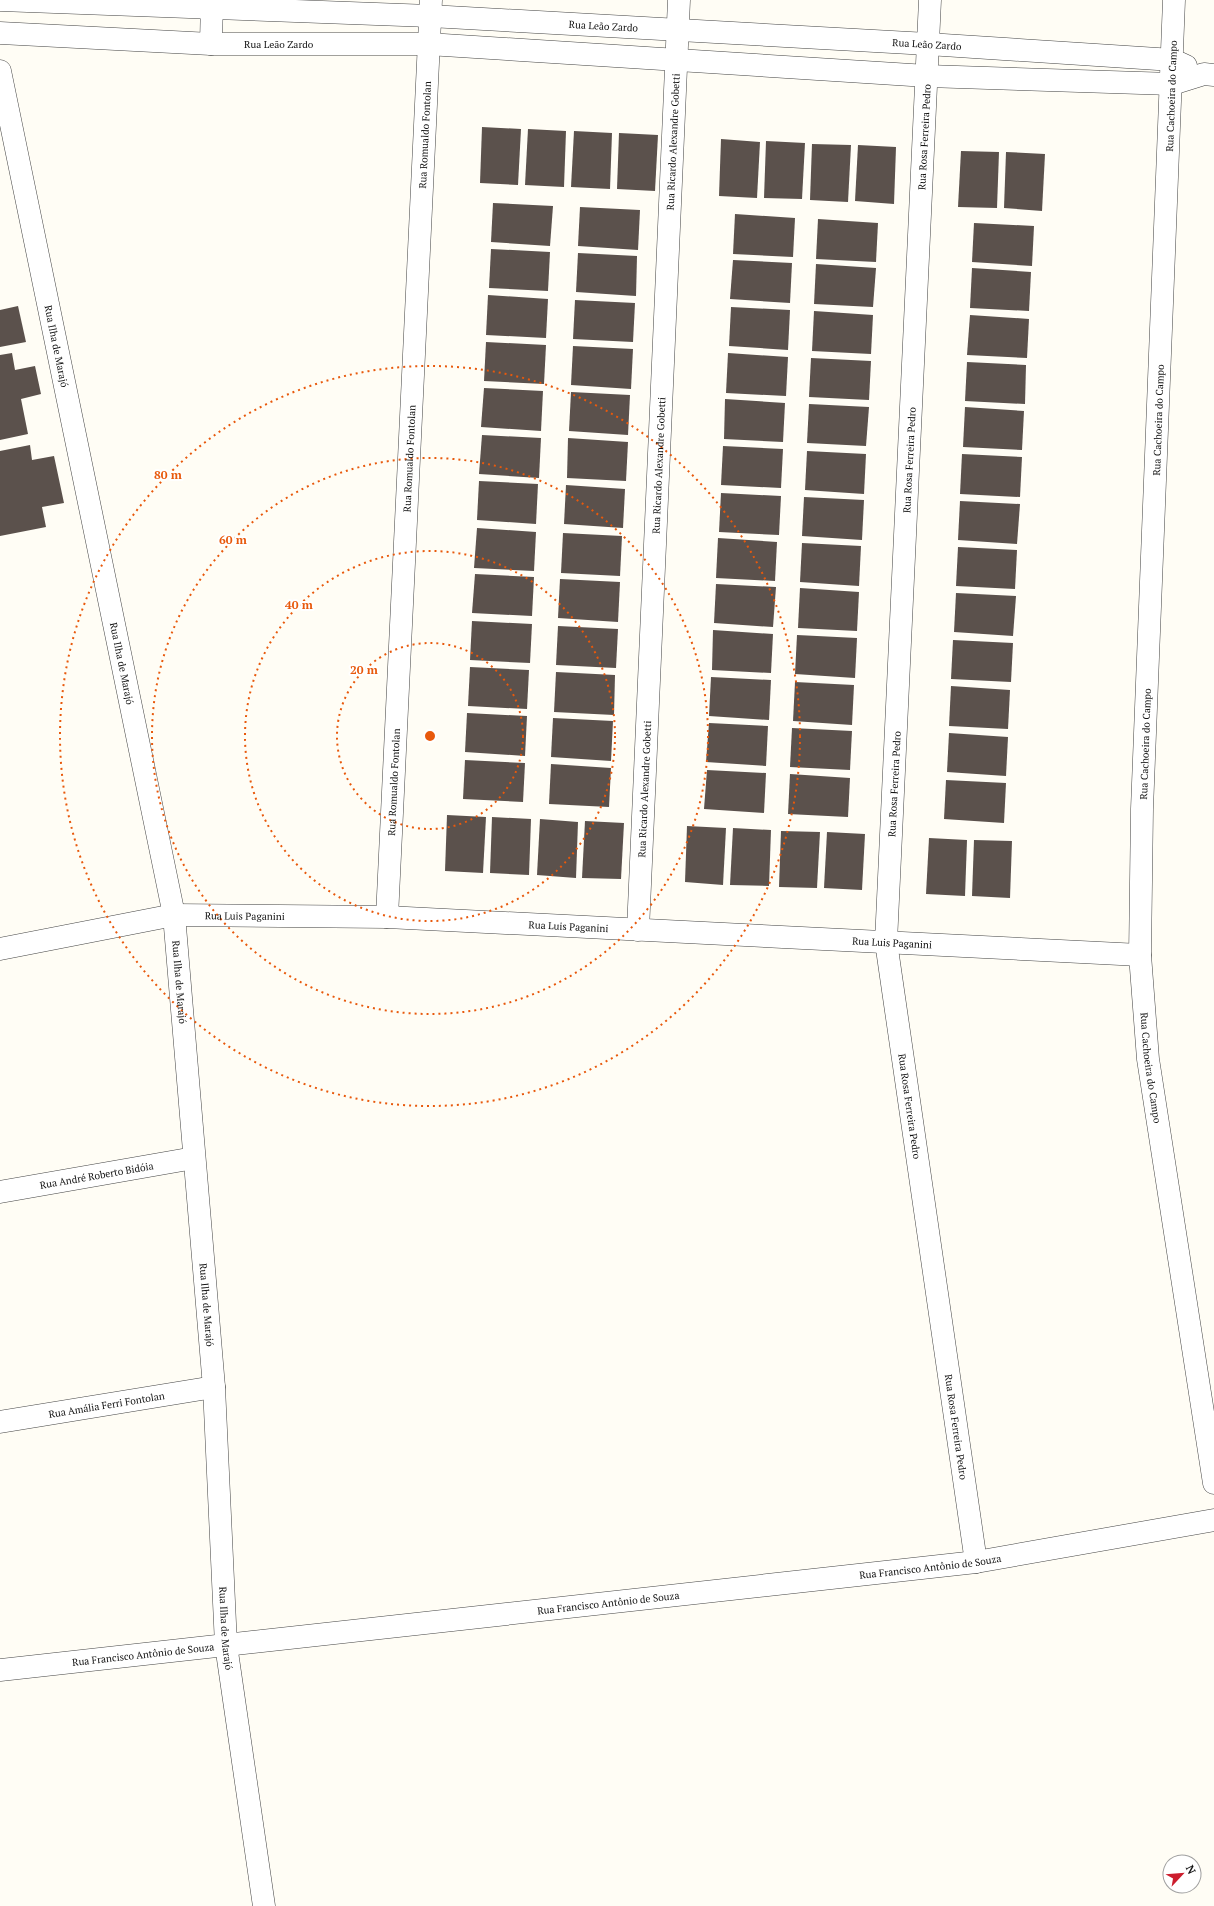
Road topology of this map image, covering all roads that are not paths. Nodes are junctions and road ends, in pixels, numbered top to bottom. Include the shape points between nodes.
1 (0, 0) edge
2 (679, 0) edge
3 (930, 0) edge
4 (1174, 0) edge
5 (212, 4) edge
6 (430, 8) edge
7 (677, 31) junction
8 (0, 33) edge
9 (210, 44) junction
10 (428, 44) junction
11 (928, 44) junction
12 (676, 60) junction
13 (1173, 60) junction
14 (0, 71) edge
15 (1209, 75) edge
16 (927, 76) junction
17 (1172, 84) junction
18 (174, 915) junction
19 (387, 917) junction
20 (638, 930) junction
21 (886, 942) junction
22 (0, 948) edge
23 (1140, 955) junction
24 (194, 1158) junction
25 (0, 1192) edge
26 (214, 1387) junction
27 (0, 1422) edge
28 (1214, 1483) edge
29 (1214, 1520) edge
30 (976, 1562) junction
31 (226, 1645) junction
32 (0, 1670) edge
33 (264, 1906) edge

1 - 5 street, Rua Leão Zardo
2 - 7 street, Rua Ricardo Alexandre Gobetti
3 - 11 street, Rua Rosa Ferreira Pedro
4 - 13 street, Rua Cachoeira do Campo
5 - 6 street, Rua Leão Zardo
5 - 9 street
6 - 7 street, Rua Leão Zardo
6 - 10 street, Rua Romualdo Fontolan
7 - 11 street, Rua Leão Zardo
7 - 12 street, Rua Ricardo Alexandre Gobetti
8 - 9 street, Rua Leão Zardo
9 - 10 street, Rua Leão Zardo
10 - 12 street, Rua Leão Zardo
10 - 19 street, Rua Romualdo Fontolan
11 - 13 street, Rua Leão Zardo
11 - 16 street, Rua Rosa Ferreira Pedro
12 - 16 street, Rua Leão Zardo
12 - 20 street, Rua Ricardo Alexandre Gobetti
13 - 15 street, Rua Leão Zardo
13 - 17 street, Rua Cachoeira do Campo
14 - 18 street, Rua Ilha de Marajó
15 - 17 street, Rua Leão Zardo
16 - 17 street, Rua Leão Zardo
16 - 21 street, Rua Rosa Ferreira Pedro
17 - 23 street, Rua Cachoeira do Campo via 1142,809
18 - 19 street, Rua Luis Paganini
18 - 22 street, Rua Luis Paganini
18 - 24 street, Rua Ilha de Marajó
19 - 20 street, Rua Luis Paganini
20 - 21 street, Rua Luis Paganini
21 - 23 street, Rua Luis Paganini
21 - 30 street, Rua Rosa Ferreira Pedro
23 - 28 street, Rua Cachoeira do Campo via 1148,1058
24 - 25 street, Rua André Roberto Bidóia
24 - 26 street, Rua Ilha de Marajó
26 - 27 street, Rua Amália Ferri Fontolan
26 - 31 street, Rua Ilha de Marajó
29 - 30 street, Rua Francisco Antônio de Souza
30 - 31 street, Rua Francisco Antônio de Souza
31 - 32 street, Rua Francisco Antônio de Souza
31 - 33 street, Rua Ilha de Marajó

